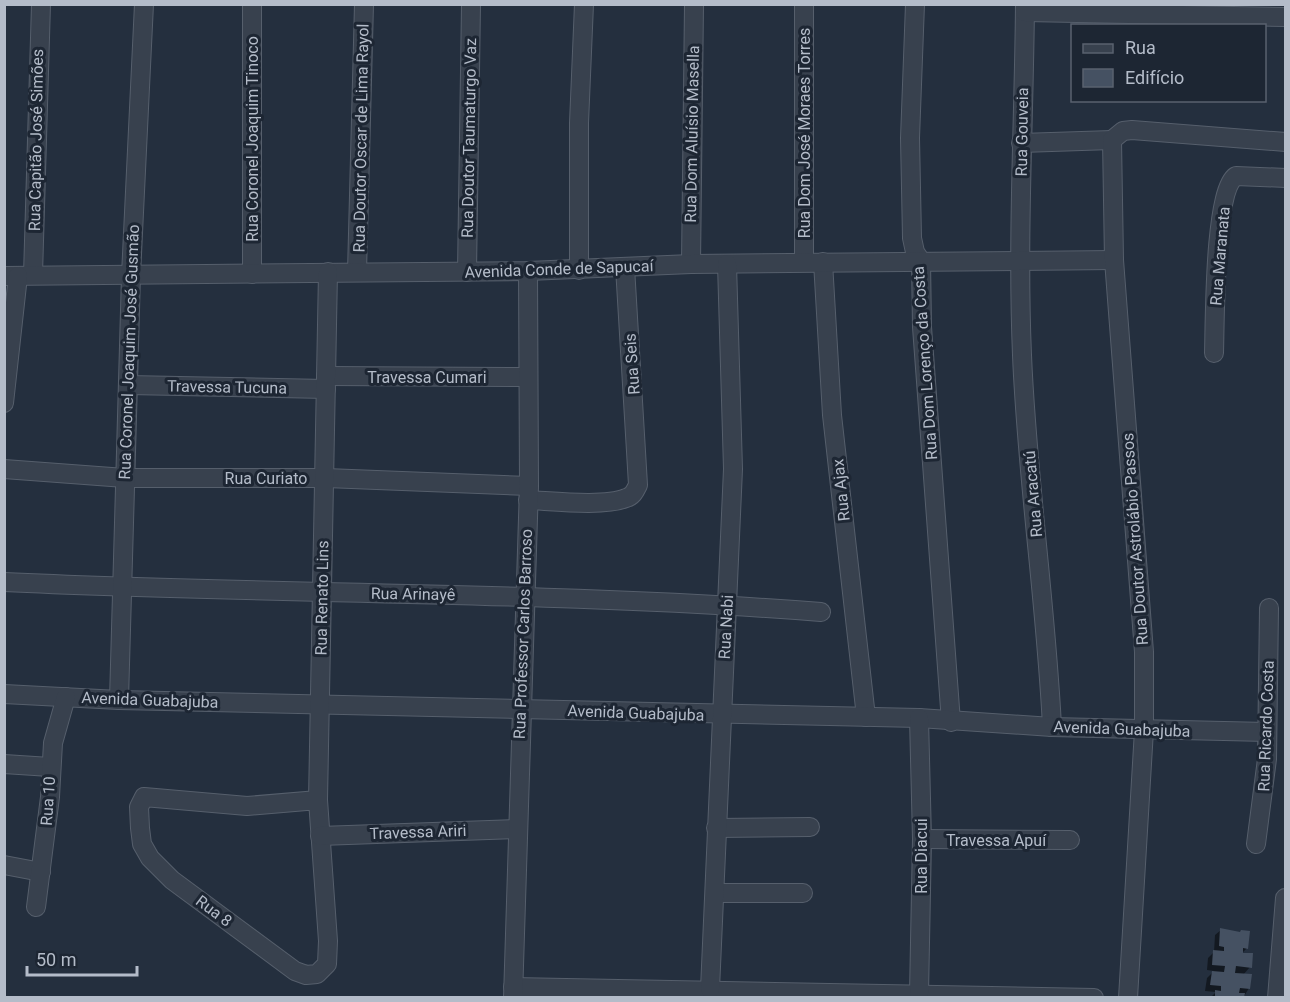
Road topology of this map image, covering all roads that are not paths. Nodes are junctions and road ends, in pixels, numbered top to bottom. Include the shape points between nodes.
1 (40, 4) edge
2 (144, 4) edge
3 (252, 4) edge
4 (364, 4) edge
5 (471, 4) edge
6 (584, 4) edge
7 (694, 4) edge
8 (804, 4) edge
9 (915, 4) edge
10 (1025, 8) edge
11 (1286, 17) edge
12 (1112, 140) junction
13 (1286, 142) edge
14 (1021, 143) junction
15 (1286, 178) edge
16 (1020, 260) junction
17 (1114, 260) junction
18 (921, 261) junction
19 (804, 262) junction
20 (823, 262) junction
21 (691, 264) junction
22 (727, 264) junction
23 (625, 267) junction
24 (579, 270) junction
25 (328, 272) junction
26 (357, 272) junction
27 (467, 272) junction
28 (528, 272) junction
29 (252, 274) junction
30 (18, 276) edge
31 (131, 276) junction
32 (1214, 353) dead end
33 (527, 377) junction
34 (326, 383) junction
35 (128, 385) junction
36 (4, 403) edge
37 (638, 460) joint
38 (4, 469) edge
39 (125, 478) junction
40 (326, 478) junction
41 (528, 493) junction
42 (4, 582) edge
43 (120, 588) junction
44 (322, 594) junction
45 (524, 596) junction
46 (727, 604) junction
47 (1269, 608) dead end
48 (821, 612) dead end
49 (4, 694) edge
50 (66, 697) junction
51 (119, 700) junction
52 (320, 704) junction
53 (521, 710) junction
54 (722, 715) junction
55 (866, 717) junction
56 (919, 718) junction
57 (951, 722) junction
58 (1052, 727) junction
59 (1144, 730) junction
60 (1267, 732) junction
61 (4, 764) edge
62 (50, 767) junction
63 (318, 800) junction
64 (810, 827) dead end
65 (716, 828) junction
66 (516, 829) junction
67 (320, 836) junction
68 (922, 839) junction
69 (1070, 840) dead end
70 (1256, 844) dead end
71 (4, 866) edge
72 (41, 872) junction
73 (715, 893) junction
74 (803, 893) dead end
75 (1285, 898) edge
76 (36, 907) dead end
77 (325, 924) joint
78 (1283, 944) edge
79 (710, 989) junction
80 (513, 992) edge
81 (919, 994) junction
82 (1094, 998) edge
83 (1128, 998) edge
84 (1277, 998) edge

1 - 30 street, Rua Capitão José Simões
2 - 31 street, Rua Coronel Joaquim José Gusmão
3 - 29 street, Rua Coronel Joaquim Tinoco
4 - 26 street, Rua Doutor Oscar de Lima Rayol
5 - 27 street, Rua Doutor Taumaturgo Vaz
6 - 24 street
7 - 21 street, Rua Dom Aluísio Masella
8 - 19 street, Rua Dom José Moraes Torres
9 - 18 street, Rua Dom Lorenço da Costa via 910,138 912,237
10 - 11 street
10 - 14 street, Rua Gouveia
12 - 13 street via 1123,131 1167,131
12 - 14 street
12 - 17 street, Rua Doutor Astrolábio Passos
14 - 16 street, Rua Gouveia
15 - 32 street, Rua Maranata via 1232,178 1219,235
16 - 17 street, Avenida Conde de Sapucaí
16 - 18 street, Avenida Conde de Sapucaí
16 - 58 street, Rua Aracatú via 1024,393
17 - 59 street, Rua Doutor Astrolábio Passos via 1144,652
18 - 20 street, Avenida Conde de Sapucaí
18 - 57 street, Rua Dom Lorenço da Costa via 922,327
19 - 20 street, Avenida Conde de Sapucaí
19 - 22 street, Avenida Conde de Sapucaí
20 - 55 street, Rua Ajax via 832,414
21 - 22 street, Avenida Conde de Sapucaí
21 - 23 street, Avenida Conde de Sapucaí
22 - 46 street, Rua Nabi via 733,470
23 - 24 street, Avenida Conde de Sapucaí
23 - 37 street, Rua Seis
24 - 28 street, Avenida Conde de Sapucaí
25 - 26 street, Avenida Conde de Sapucaí
25 - 29 street, Avenida Conde de Sapucaí
25 - 34 street, Rua Renato Lins
26 - 27 street, Avenida Conde de Sapucaí
27 - 28 street, Avenida Conde de Sapucaí
28 - 33 street, Rua Professor Carlos Barroso
29 - 31 street, Avenida Conde de Sapucaí
30 - 31 street, Avenida Conde de Sapucaí
30 - 36 street, Rua Capitão José Simões
31 - 35 street, Rua Coronel Joaquim José Gusmão
33 - 34 street, Travessa Cumari
33 - 41 street, Rua Professor Carlos Barroso
34 - 35 street, Travessa Tucuna
34 - 40 street, Rua Renato Lins
35 - 39 street, Rua Coronel Joaquim José Gusmão
37 - 41 street, Rua Curiato via 638,485 626,499
38 - 39 street, Rua Curiato
39 - 40 street, Rua Curiato
39 - 43 street, Rua Coronel Joaquim José Gusmão
40 - 41 street, Rua Curiato
40 - 44 street, Rua Renato Lins
41 - 45 street, Rua Professor Carlos Barroso
42 - 43 street, Rua Arinayê
43 - 44 street, Rua Arinayê
43 - 51 street, Rua Coronel Joaquim José Gusmão
44 - 45 street, Rua Arinayê
44 - 52 street, Rua Renato Lins
45 - 46 street, Rua Arinayê
45 - 53 street, Rua Professor Carlos Barroso
46 - 48 street, Rua Arinayê
46 - 54 street, Rua Nabi
47 - 60 street, Rua Ricardo Costa
49 - 50 street, Avenida Guabajuba
50 - 51 street, Avenida Guabajuba
50 - 62 street, Rua 10
51 - 52 street, Avenida Guabajuba
52 - 53 street, Avenida Guabajuba
52 - 63 street, Rua Renato Lins
53 - 54 street, Avenida Guabajuba
53 - 66 street, Rua Professor Carlos Barroso
54 - 55 street, Avenida Guabajuba
54 - 65 street, Rua Nabi
55 - 56 street, Avenida Guabajuba
56 - 57 street, Avenida Guabajuba
56 - 68 street, Rua Diacui
57 - 58 street, Avenida Guabajuba
58 - 59 street, Avenida Guabajuba
59 - 60 street, Avenida Guabajuba
59 - 83 street, Rua Doutor Astrolábio Passos
60 - 70 street, Rua Ricardo Costa via 1264,801
61 - 62 street
62 - 72 street, Rua 10
63 - 67 street, Rua Renato Lins
63 - 77 street, Rua 8 via 247,806 144,797 139,818 142,844 172,880 295,971 317,974 327,964
64 - 65 street
65 - 73 street, Rua Nabi
66 - 67 street, Travessa Ariri
66 - 80 street, Rua Professor Carlos Barroso
67 - 77 street, Rua Renato Lins
68 - 69 street, Travessa Apuí
68 - 81 street, Rua Diacui
71 - 72 street
72 - 76 street, Rua 10
73 - 74 street
73 - 79 street, Rua Nabi
75 - 78 street
78 - 84 street
79 - 80 street
79 - 81 street
81 - 82 street

